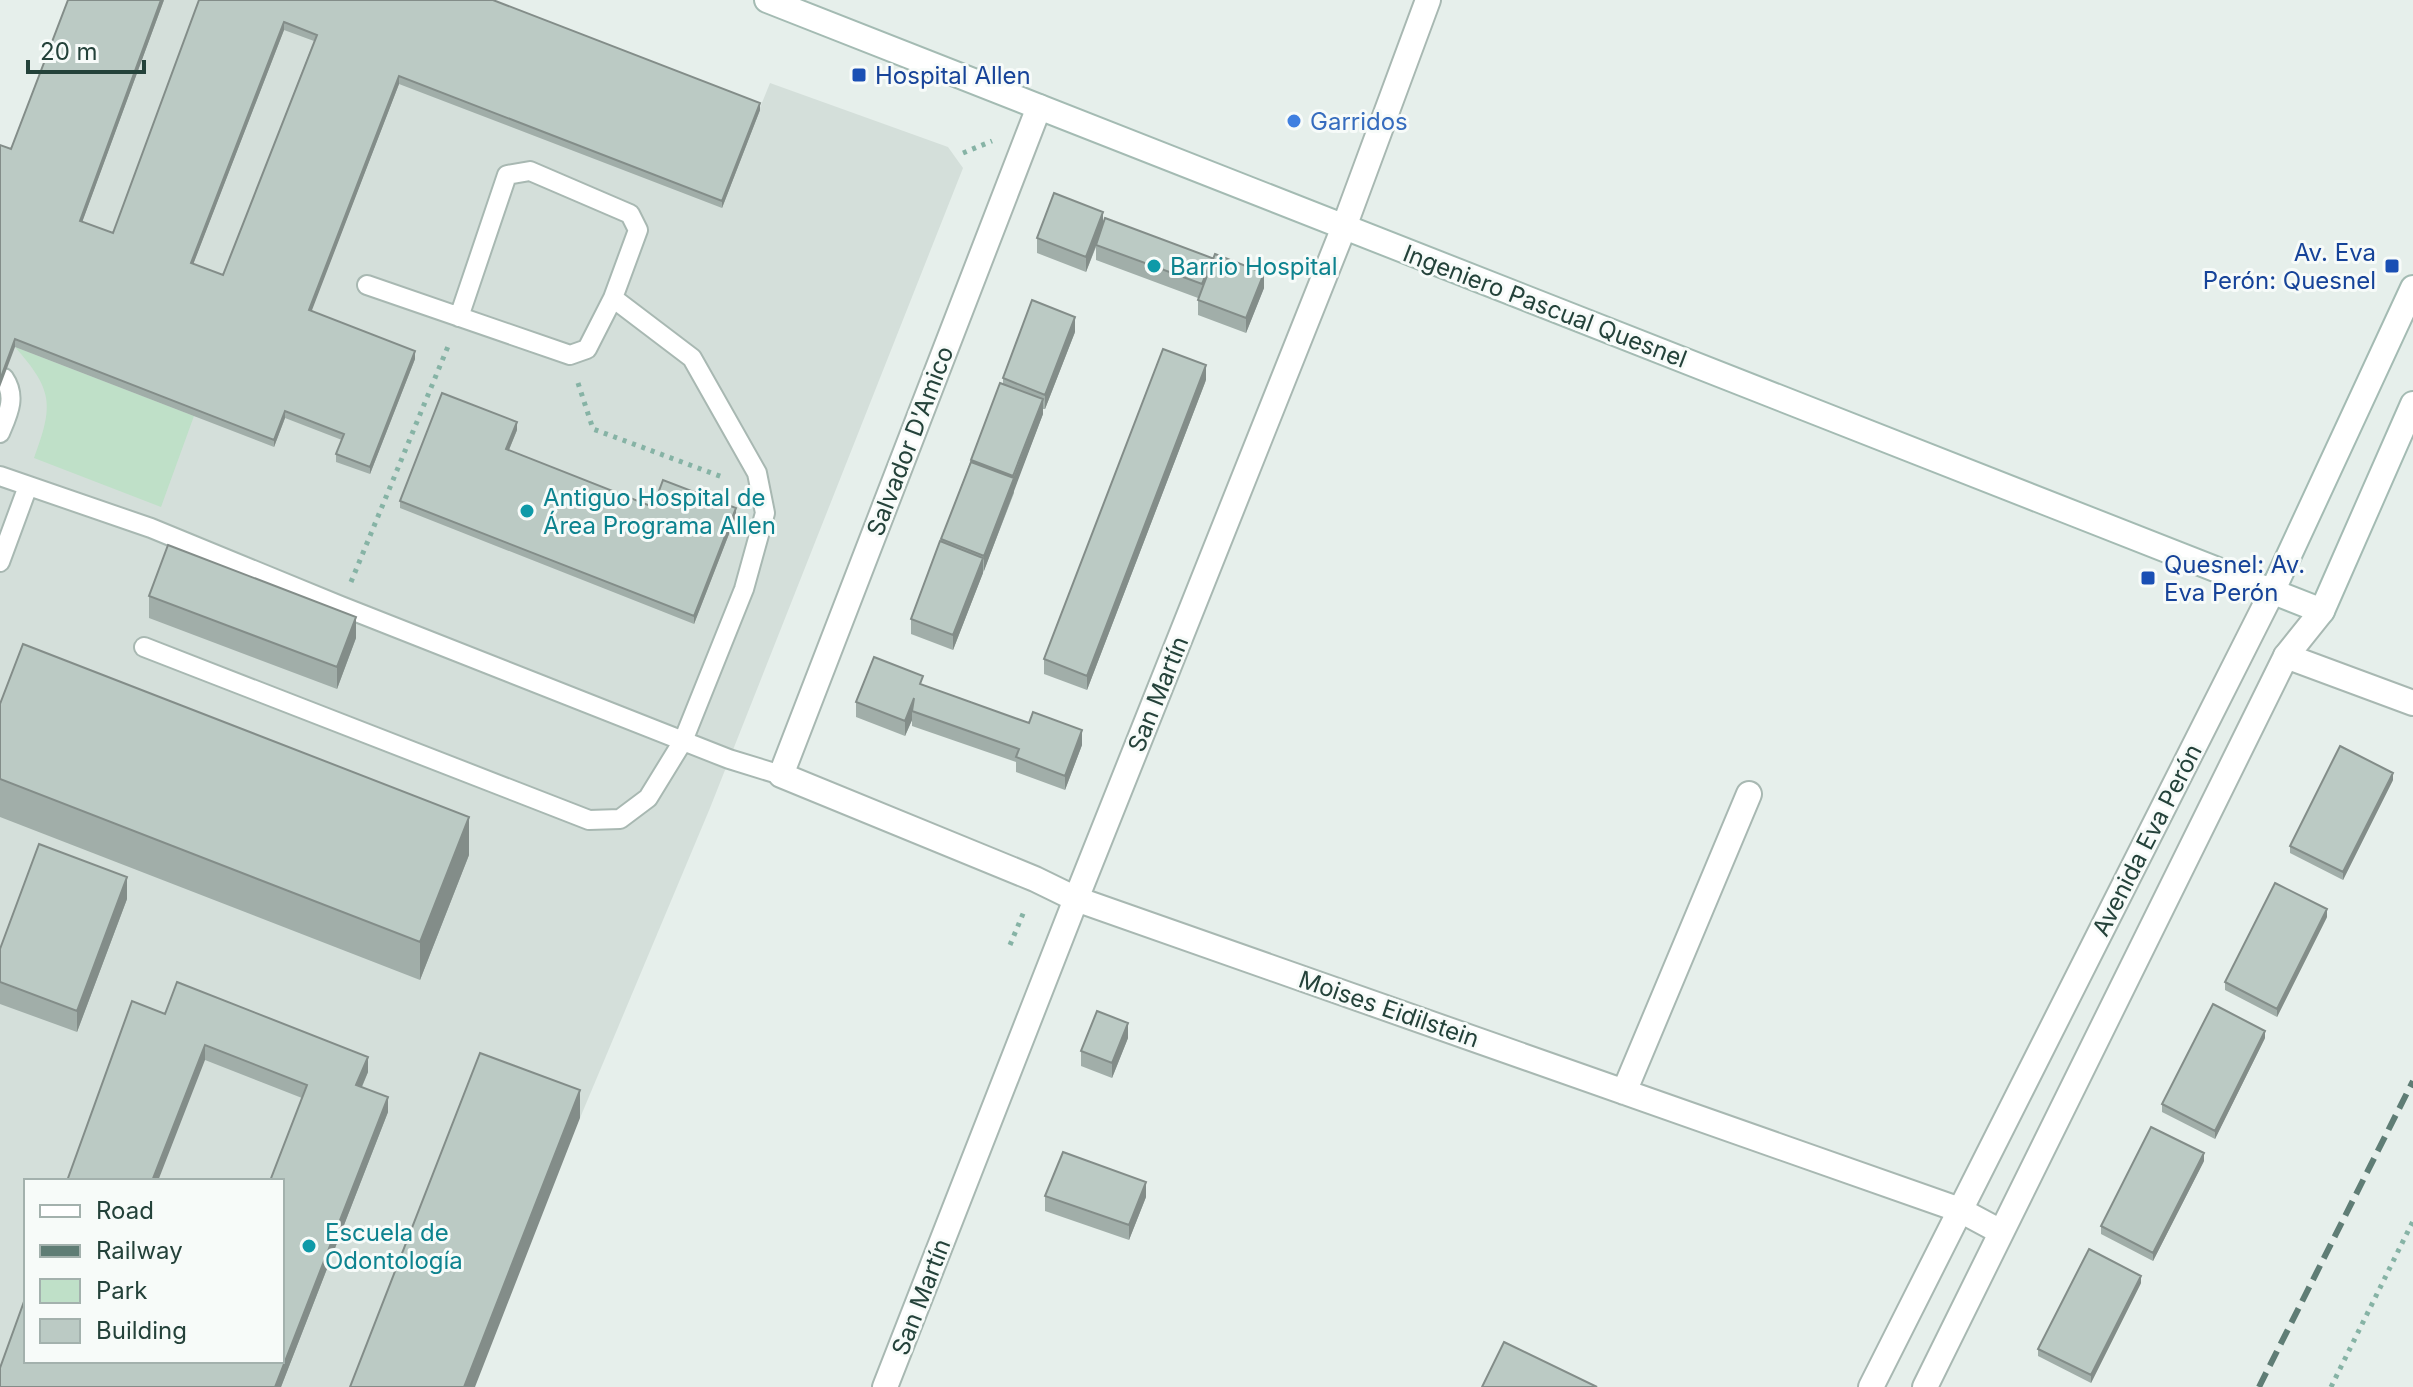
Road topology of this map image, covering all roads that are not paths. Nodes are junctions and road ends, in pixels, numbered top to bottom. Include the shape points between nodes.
1 (767, 0) edge
2 (1428, 0) edge
3 (1039, 107) junction
4 (1344, 227) junction
5 (367, 285) dead end
6 (2413, 288) edge
7 (613, 298) junction
8 (459, 317) junction
9 (4, 378) edge
10 (2413, 404) edge
11 (0, 433) edge
12 (0, 476) edge
13 (28, 486) junction
14 (0, 562) edge
15 (2272, 592) junction
16 (2322, 611) junction
17 (144, 647) dead end
18 (2286, 656) junction
19 (2413, 703) edge
20 (683, 741) junction
21 (781, 775) junction
22 (1749, 794) dead end
23 (1076, 899) junction
24 (1624, 1092) junction
25 (1960, 1210) junction
26 (2001, 1232) junction
27 (885, 1387) edge
28 (1871, 1387) edge
29 (1925, 1387) edge

1 - 3 street, Ingeniero Pascual Quesnel
2 - 4 street, San Martín
3 - 4 street, Ingeniero Pascual Quesnel
3 - 21 street, Salvador D'Amico
4 - 15 street, Ingeniero Pascual Quesnel
4 - 23 street, San Martín
5 - 8 lane
6 - 15 street, Avenida Eva Perón
7 - 8 lane via 587,349 570,355
7 - 8 lane via 638,230 630,214 530,171 507,175
7 - 20 lane via 692,358 757,473 765,513 744,589
9 - 11 lane via 12,401
10 - 16 street, Avenida Eva Perón
12 - 13 lane
13 - 14 lane
13 - 20 lane via 151,528
15 - 16 street, Ingeniero Pascual Quesnel
15 - 25 street, Avenida Eva Perón
16 - 18 street, Avenida Eva Perón
17 - 20 lane via 589,820 620,819 648,798
18 - 19 street
18 - 26 street, Avenida Eva Perón
20 - 21 lane
21 - 23 street, Moises Eidilstein
22 - 24 street
23 - 24 street, Moises Eidilstein
23 - 27 street, San Martín
24 - 25 street, Moises Eidilstein
25 - 26 street, Moises Eidilstein
25 - 28 street, Avenida Eva Perón
26 - 29 street, Avenida Eva Perón

